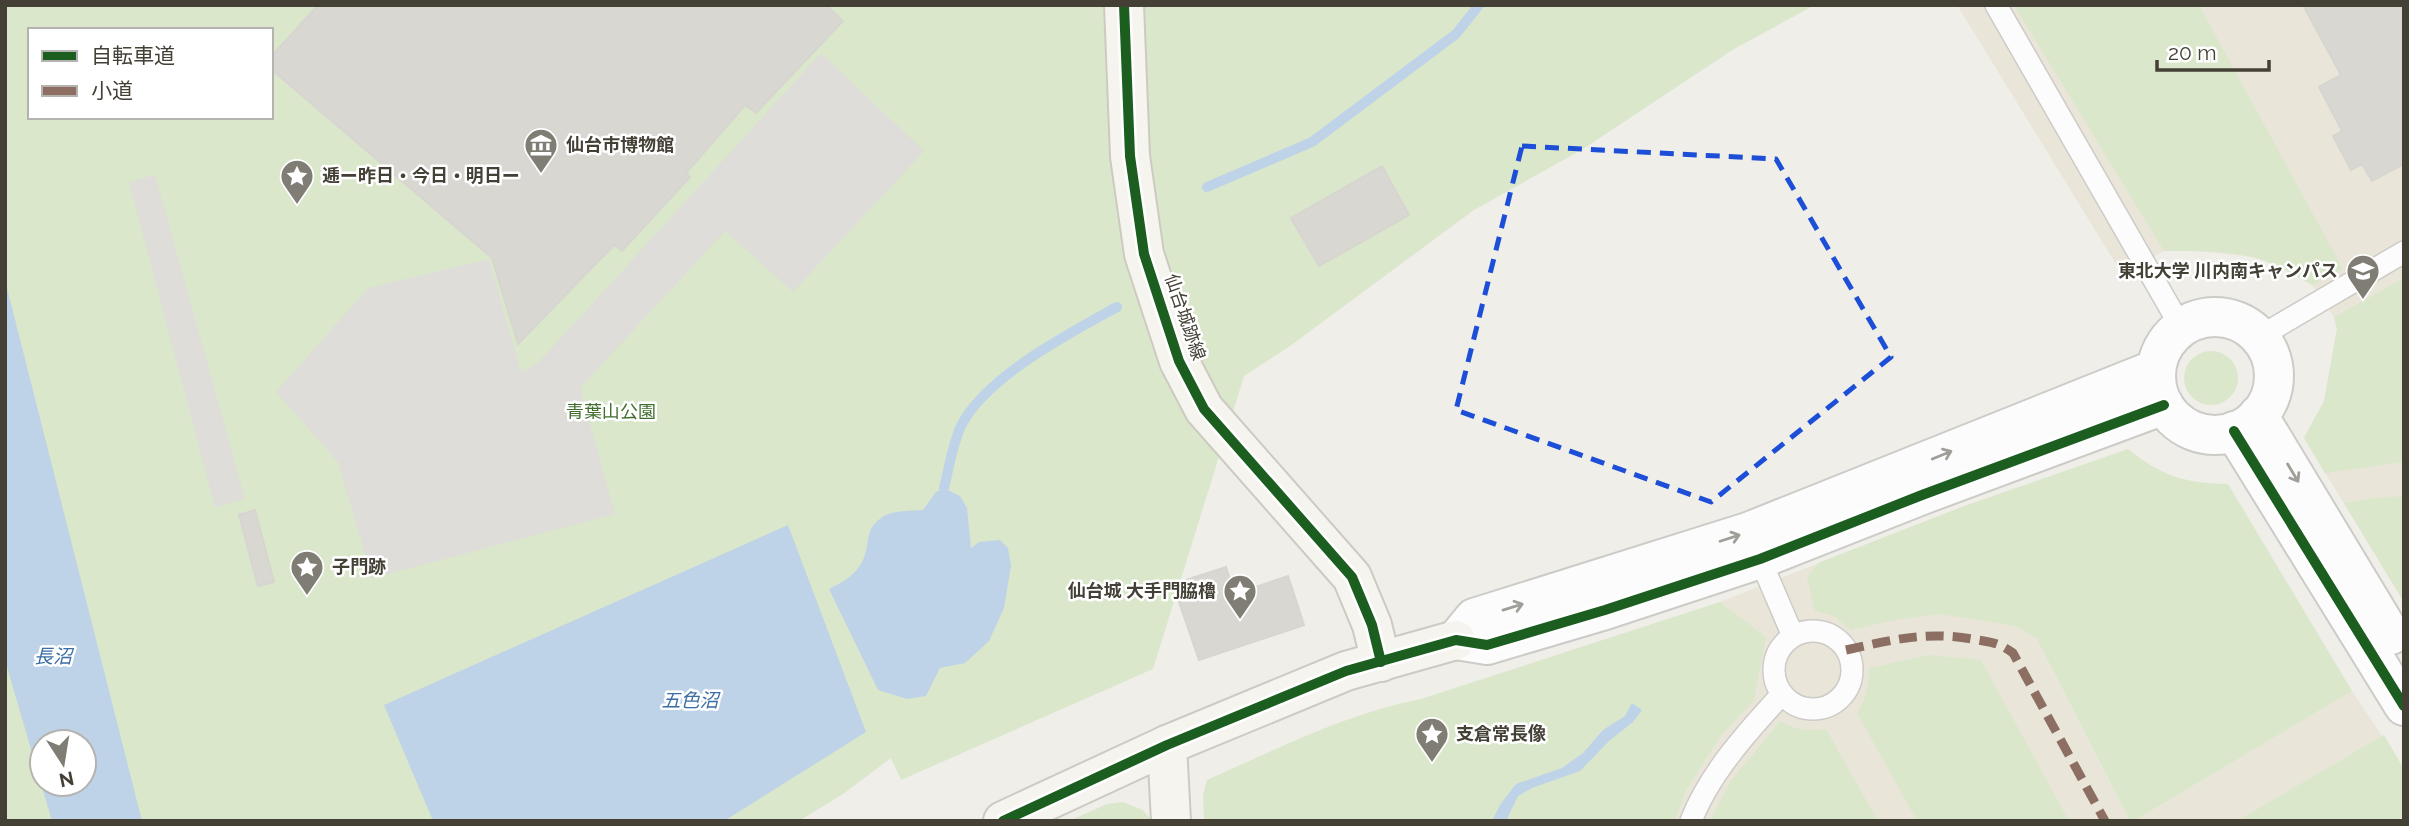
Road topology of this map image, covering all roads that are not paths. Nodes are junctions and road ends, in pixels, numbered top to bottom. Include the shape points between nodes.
1 (1124, 5) edge
2 (1996, 5) edge
3 (2404, 252) edge
4 (2181, 327) junction
5 (2259, 337) junction
6 (2160, 387) junction
7 (2246, 423) junction
8 (1760, 559) junction
9 (1793, 636) junction
10 (1456, 640) junction
11 (2404, 656) edge
12 (1381, 662) junction
13 (1782, 694) junction
14 (2404, 706) edge
15 (1167, 745) junction
16 (1003, 821) edge
17 (1171, 821) edge
18 (1690, 821) edge

1 - 12 street, 仙台城跡線 via 1130,156 1142,241 1179,361 1204,409 1352,577
2 - 4 lane
3 - 5 lane
4 - 5 street via 2218,317 2238,321
4 - 6 street via 2160,353
5 - 7 street via 2273,364 2274,384 2268,403
6 - 7 street via 2183,426 2219,435
6 - 8 street via 1922,495
10 -> 6 street via 1474,618 1748,532
7 -> 11 street
7 - 14 street
8 - 9 lane
8 - 10 street via 1487,645
9 - 13 lane via 1776,656 1773,670
9 - 13 lane via 1828,634 1846,650 1852,674 1843,696 1823,708 1800,708
10 - 12 street
12 - 15 street via 1346,671
13 - 18 lane via 1723,764
15 - 16 street
15 - 17 street

